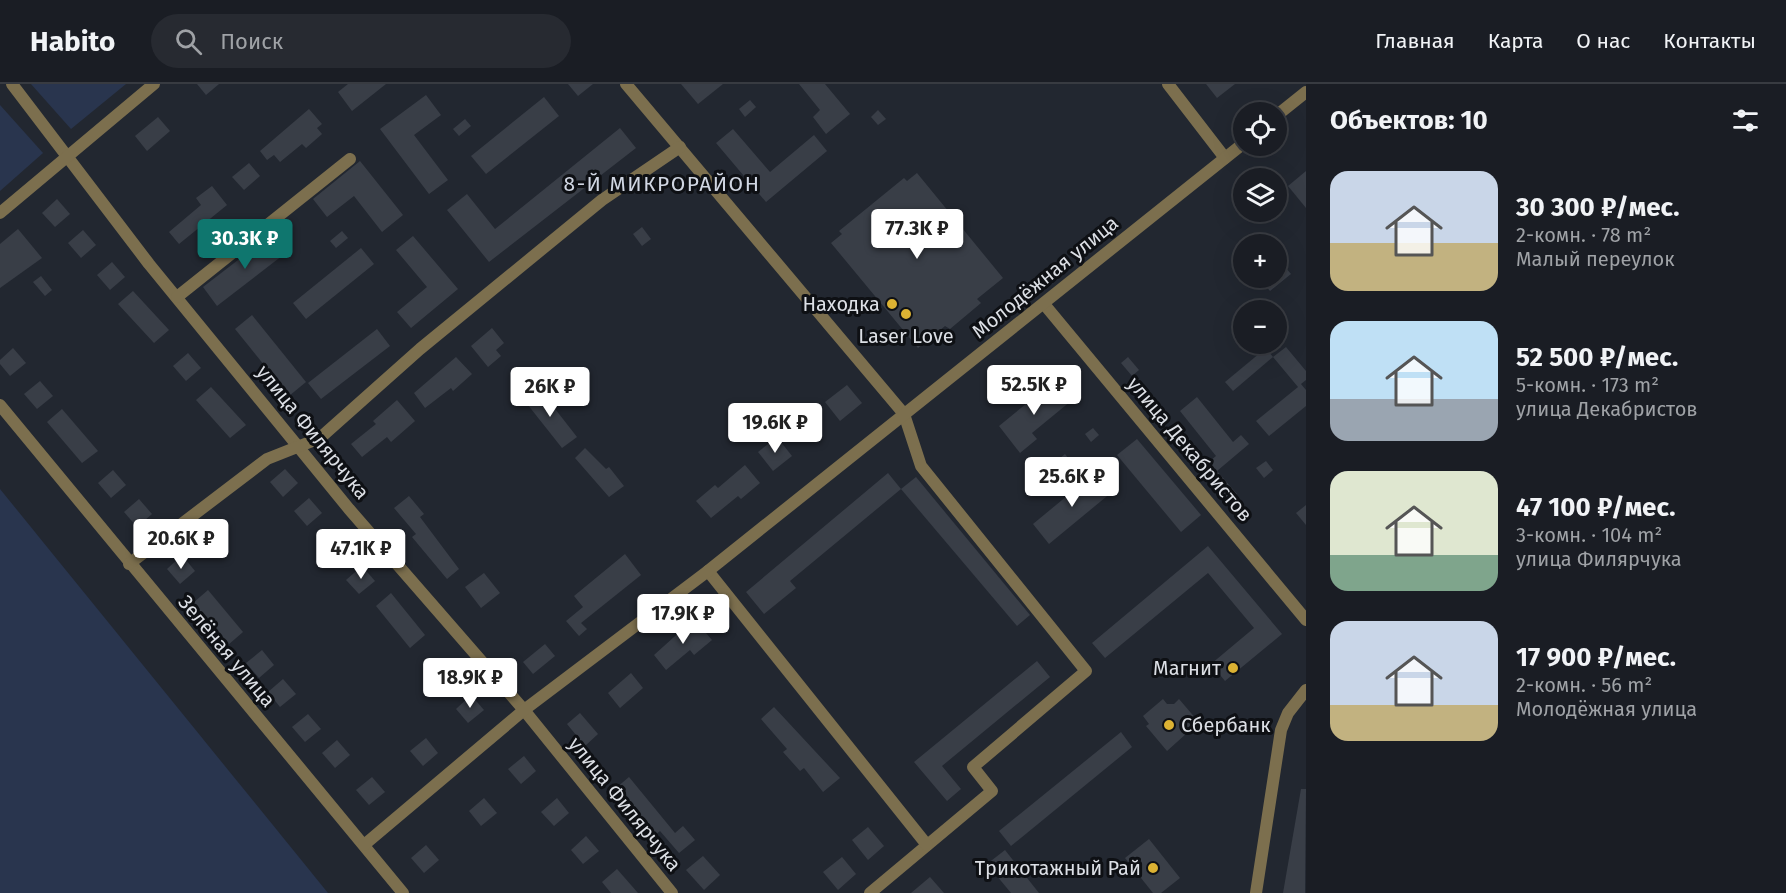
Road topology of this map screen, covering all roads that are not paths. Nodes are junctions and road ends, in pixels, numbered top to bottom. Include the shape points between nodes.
1 (12, 84) edge
2 (154, 84) edge
3 (626, 84) edge
4 (1168, 84) edge
5 (1306, 92) edge
6 (1287, 107) edge
7 (680, 147) junction
8 (1233, 152) edge
9 (67, 157) junction
10 (1226, 158) junction
11 (350, 159) dead end
12 (0, 213) edge
13 (177, 297) junction
14 (1044, 303) junction
15 (0, 405) edge
16 (904, 414) junction
17 (299, 445) junction
18 (129, 564) junction
19 (708, 571) junction
20 (1306, 620) edge
21 (1306, 690) edge
22 (524, 710) junction
23 (364, 845) junction
24 (927, 845) junction
25 (403, 893) edge
26 (672, 893) edge
27 (870, 893) edge
28 (1256, 893) edge

1 - 9 street, улица Филярчука
2 - 9 street
3 - 7 street
4 - 10 street
5 - 6 street
7 - 16 street
7 - 17 street via 602,200 420,349 320,438
8 - 10 street, Молодёжная улица
9 - 12 street
9 - 13 street, улица Филярчука
10 - 14 street, Молодёжная улица
11 - 13 street
13 - 17 street, улица Филярчука
14 - 16 street, Молодёжная улица
14 - 20 street, улица Декабристов
15 - 18 street, Зелёная улица
16 - 19 street, Молодёжная улица
16 - 24 street via 921,466 1086,671 973,767 992,791
17 - 18 street via 267,459
17 - 22 street, улица Филярчука via 349,509
18 - 23 street, Зелёная улица
19 - 22 street, Молодёжная улица
19 - 24 street
21 - 28 street via 1288,713 1281,730
22 - 23 street, Молодёжная улица
22 - 26 street, улица Филярчука
23 - 25 street, Зелёная улица
24 - 27 street

